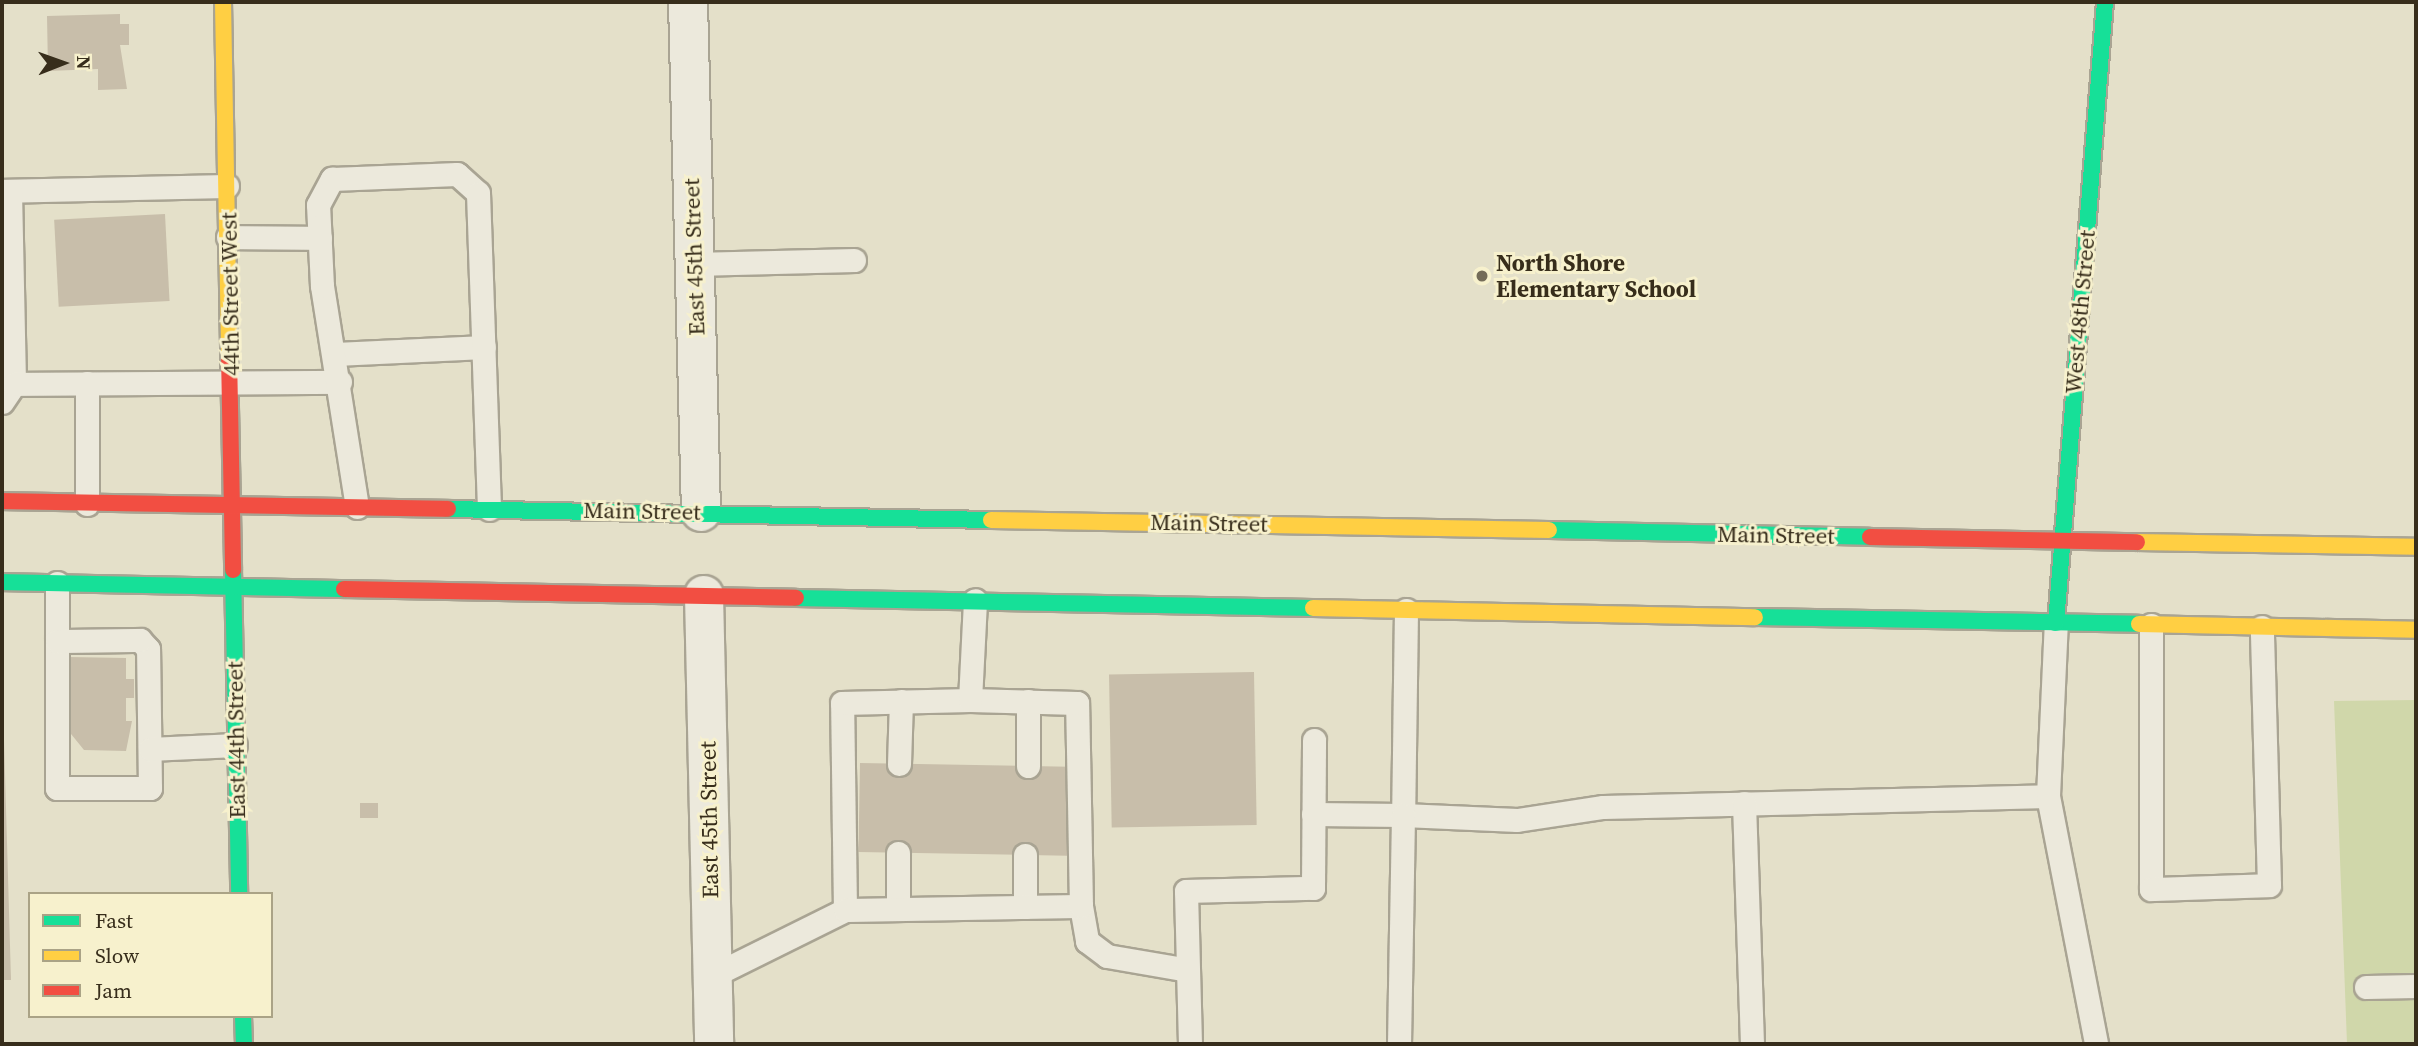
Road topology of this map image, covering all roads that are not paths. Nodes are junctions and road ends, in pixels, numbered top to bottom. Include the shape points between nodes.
1 (223, 2) edge
2 (688, 2) edge
3 (2105, 2) edge
4 (227, 186) junction
5 (6, 191) edge
6 (228, 237) junction
7 (320, 238) junction
8 (854, 260) dead end
9 (695, 264) junction
10 (484, 347) junction
11 (336, 354) junction
12 (232, 381) junction
13 (340, 382) junction
14 (87, 383) junction
15 (8, 393) edge
16 (2, 501) edge
17 (87, 504) junction
18 (233, 505) junction
19 (357, 507) junction
20 (489, 509) junction
21 (702, 512) junction
22 (2062, 541) junction
23 (2416, 547) edge
24 (2, 582) edge
25 (57, 583) junction
26 (233, 586) junction
27 (704, 595) junction
28 (975, 600) junction
29 (1406, 610) junction
30 (2056, 623) junction
31 (2151, 625) junction
32 (2262, 627) junction
33 (2416, 630) edge
34 (57, 640) junction
35 (970, 700) junction
36 (901, 701) junction
37 (1028, 701) junction
38 (1314, 740) dead end
39 (235, 745) junction
40 (150, 749) junction
41 (899, 764) dead end
42 (1028, 766) dead end
43 (2048, 796) junction
44 (1744, 803) junction
45 (1314, 814) junction
46 (1403, 814) junction
47 (898, 853) dead end
48 (1026, 855) dead end
49 (239, 892) edge
50 (1081, 906) junction
51 (1025, 907) junction
52 (898, 909) junction
53 (845, 910) junction
54 (1188, 970) junction
55 (712, 976) junction
56 (2416, 986) edge
57 (2367, 987) dead end
58 (243, 1018) edge
59 (244, 1044) edge
60 (714, 1044) edge
61 (1190, 1044) edge
62 (1399, 1044) edge
63 (1752, 1044) edge
64 (2096, 1044) edge

1 - 4 main road, 44th Street West
2 - 9 street, East 45th Street
3 - 22 main road, West 48th Street
4 - 5 lane
4 - 6 main road, 44th Street West
5 - 15 lane
6 - 7 lane
6 - 12 main road, 44th Street West
7 - 10 lane via 318,205 332,179 457,174 478,193
7 - 11 lane
8 - 9 lane
9 - 21 street, East 45th Street
10 - 11 lane
10 - 20 lane
11 - 13 lane
12 - 13 lane
12 - 14 lane
12 - 18 main road, 44th Street West
13 - 19 lane
14 - 15 lane
14 - 17 lane
16 - 17 main road, Main Street
17 - 18 main road, Main Street
18 - 19 main road, Main Street
18 - 26 main road, 44th Street West
19 - 20 main road, Main Street
20 - 21 main road, Main Street
21 - 22 main road, Main Street
22 - 23 main road, Main Street
22 - 30 main road, West 48th Street
24 - 25 main road
25 - 26 main road
25 - 34 lane
26 - 27 main road
26 - 39 main road, East 44th Street
27 - 28 main road
27 - 55 street, East 45th Street
28 - 29 main road
28 - 35 lane
29 - 30 main road
29 - 46 lane
30 - 31 main road
30 - 43 lane
31 - 32 main road
31 - 32 lane via 2151,889 2269,885
32 - 33 main road
34 - 40 lane via 140,640 148,649
34 - 40 lane via 57,789 149,788
35 - 36 lane
35 - 37 lane
36 - 41 lane
36 - 53 lane via 842,703
37 - 42 lane
37 - 50 lane via 1077,703
38 - 45 lane
39 - 40 lane
39 - 49 main road, East 44th Street
43 - 44 lane
43 - 64 lane
44 - 46 lane via 1604,807 1517,820
44 - 63 lane
45 - 46 lane
45 - 54 lane via 1314,888 1186,891
46 - 62 lane
47 - 52 lane
48 - 51 lane
50 - 51 lane
50 - 54 lane via 1087,941 1107,956
51 - 52 lane
52 - 53 lane
53 - 55 lane
54 - 61 lane
55 - 60 street, East 45th Street
56 - 57 lane
58 - 59 main road

